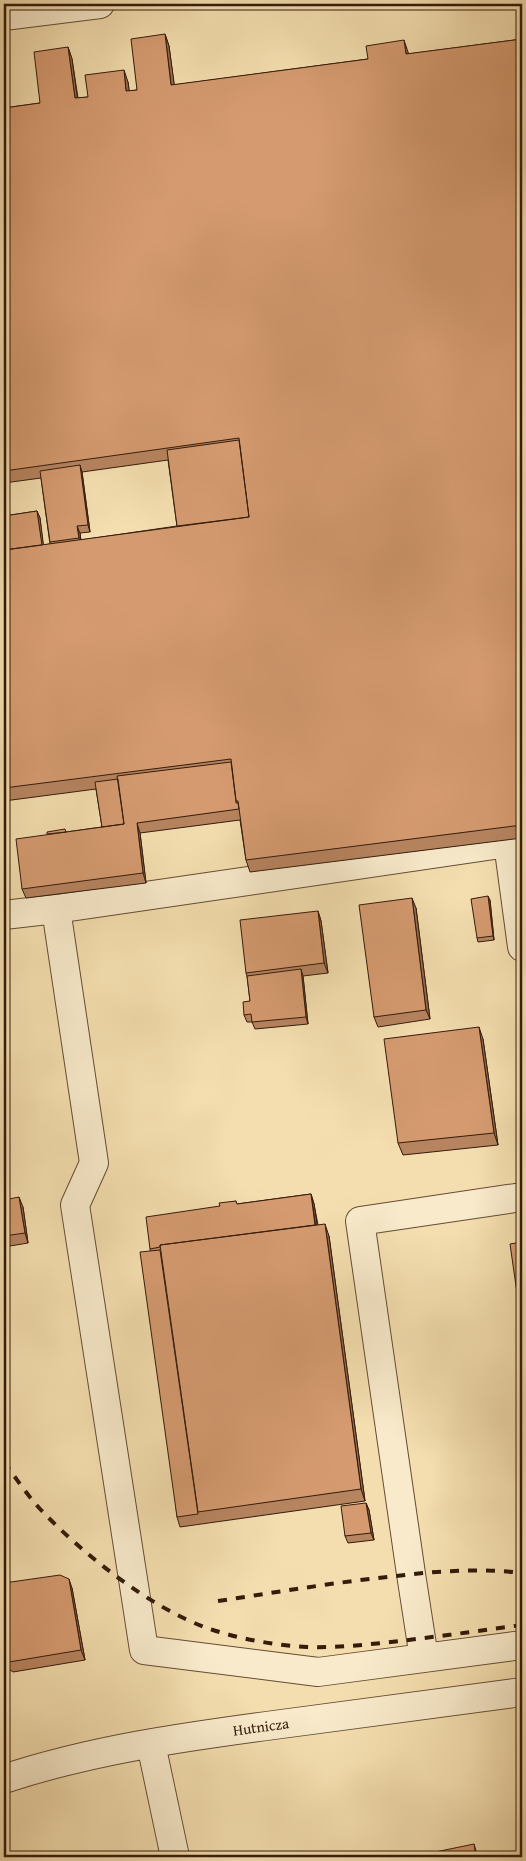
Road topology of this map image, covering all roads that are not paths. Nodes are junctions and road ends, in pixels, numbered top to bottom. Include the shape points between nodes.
1 (100, 4) edge
2 (4, 16) edge
3 (56, 909) junction
4 (4, 915) edge
5 (522, 947) edge
6 (522, 1197) edge
7 (522, 1645) edge
8 (424, 1658) junction
9 (522, 1692) edge
10 (151, 1744) junction
11 (4, 1779) edge
12 (175, 1857) edge

1 - 2 street
3 - 4 street
3 - 5 street via 508,843
3 - 8 street via 94,1163 75,1206 144,1650 318,1672
6 - 8 street via 360,1221
7 - 8 street
9 - 10 street, Hutnicza
10 - 11 street, Hutnicza via 35,1769
10 - 12 street

